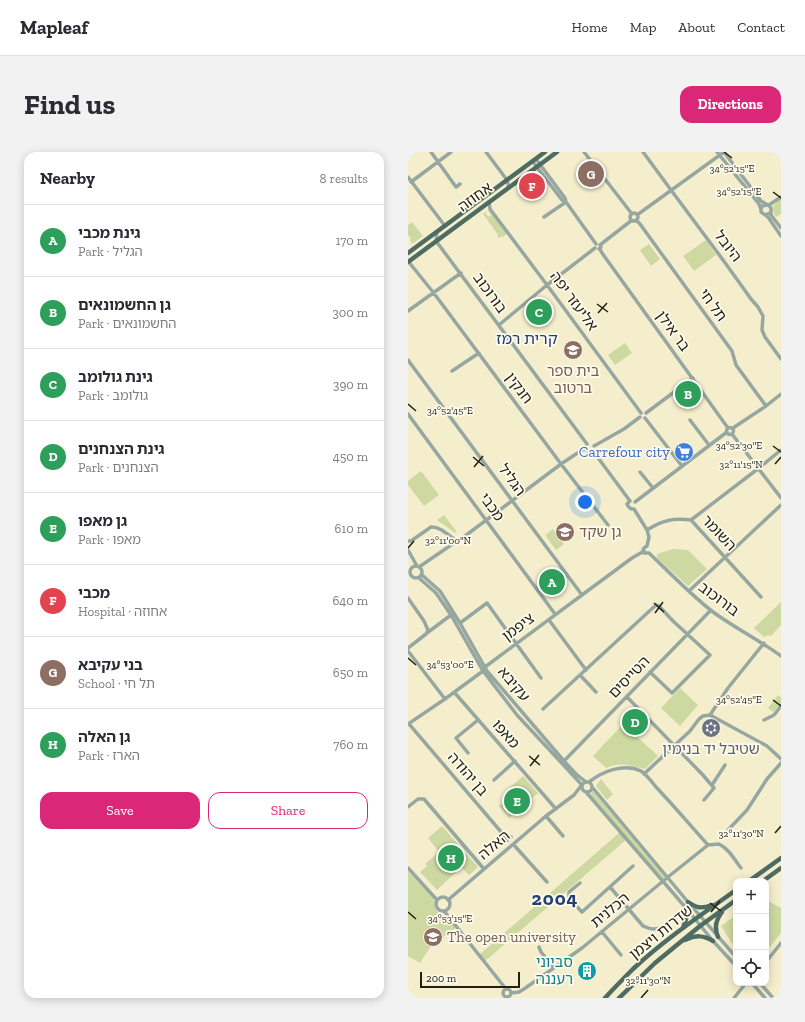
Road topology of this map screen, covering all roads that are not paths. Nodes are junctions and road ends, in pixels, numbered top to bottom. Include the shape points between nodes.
1 (431, 152) edge
2 (452, 152) edge
3 (486, 152) edge
4 (545, 152) edge
5 (557, 152) edge
6 (584, 152) edge
7 (643, 152) edge
8 (724, 152) edge
9 (718, 154) edge
10 (534, 160) junction
11 (438, 162) junction
12 (538, 165) junction
13 (408, 177) edge
14 (507, 180) junction
15 (411, 182) junction
16 (460, 184) dead end
17 (509, 188) junction
18 (670, 190) junction
19 (781, 197) edge
20 (489, 202) junction
21 (566, 202) junction
22 (768, 205) junction
23 (761, 209) junction
24 (771, 212) junction
25 (632, 214) junction
26 (637, 214) junction
27 (765, 215) junction
28 (544, 217) dead end
29 (632, 220) junction
30 (636, 220) junction
31 (445, 226) junction
32 (781, 228) edge
33 (437, 232) junction
34 (781, 236) edge
35 (436, 241) junction
36 (598, 246) junction
37 (408, 253) edge
38 (410, 262) edge
39 (461, 272) junction
40 (547, 285) junction
41 (433, 292) junction
42 (408, 311) edge
43 (499, 325) junction
44 (479, 353) junction
45 (781, 359) edge
46 (408, 360) edge
47 (452, 371) dead end
48 (693, 378) junction
49 (781, 394) edge
50 (766, 406) junction
51 (408, 414) edge
52 (642, 414) junction
53 (690, 420) dead end
54 (728, 428) junction
55 (733, 428) junction
56 (727, 432) junction
57 (732, 434) junction
58 (709, 445) junction
59 (586, 446) junction
60 (594, 446) junction
61 (781, 450) edge
62 (593, 451) junction
63 (561, 464) junction
64 (682, 466) junction
65 (759, 468) junction
66 (640, 472) dead end
67 (653, 488) junction
68 (781, 498) edge
69 (512, 500) junction
70 (630, 501) junction
71 (635, 502) junction
72 (781, 505) edge
73 (634, 509) junction
74 (487, 520) junction
75 (691, 520) junction
76 (608, 525) dead end
77 (647, 530) junction
78 (457, 540) junction
79 (408, 541) edge
80 (647, 546) junction
81 (408, 550) edge
82 (644, 551) junction
83 (649, 553) junction
84 (725, 557) junction
85 (412, 568) edge
86 (421, 576) junction
87 (689, 591) junction
88 (582, 595) junction
89 (761, 597) dead end
90 (408, 598) edge
91 (711, 610) junction
92 (555, 614) junction
93 (451, 615) junction
94 (548, 620) junction
95 (460, 623) junction
96 (426, 634) junction
97 (688, 634) junction
98 (516, 644) junction
99 (764, 644) junction
100 (408, 648) edge
101 (408, 651) edge
102 (781, 656) edge
103 (484, 669) junction
104 (586, 670) junction
105 (650, 672) junction
106 (580, 675) junction
107 (541, 678) dead end
108 (454, 692) junction
109 (596, 692) dead end
110 (627, 697) junction
111 (445, 699) junction
112 (781, 706) edge
113 (543, 709) dead end
114 (710, 715) junction
115 (478, 720) junction
116 (764, 720) dead end
117 (408, 724) edge
118 (674, 745) junction
119 (468, 753) dead end
120 (781, 759) edge
121 (515, 761) junction
122 (564, 761) junction
123 (781, 763) edge
124 (725, 765) dead end
125 (644, 774) junction
126 (494, 780) dead end
127 (590, 784) junction
128 (712, 785) junction
129 (581, 786) junction
130 (585, 792) junction
131 (574, 794) junction
132 (704, 800) dead end
133 (408, 807) edge
134 (556, 809) junction
135 (546, 816) junction
136 (728, 835) dead end
137 (564, 836) dead end
138 (504, 843) dead end
139 (513, 844) junction
140 (708, 845) junction
141 (781, 858) edge
142 (633, 866) dead end
143 (408, 868) edge
144 (741, 868) dead end
145 (781, 868) edge
146 (484, 869) junction
147 (668, 877) junction
148 (753, 878) edge
149 (767, 878) edge
150 (547, 882) dead end
151 (663, 882) junction
152 (580, 883) dead end
153 (610, 886) junction
154 (733, 892) edge
155 (437, 900) junction
156 (448, 900) junction
157 (688, 902) junction
158 (733, 902) edge
159 (718, 904) junction
160 (686, 908) junction
161 (725, 908) junction
162 (629, 909) junction
163 (444, 911) junction
164 (700, 915) junction
165 (695, 919) junction
166 (706, 922) junction
167 (700, 926) junction
168 (660, 928) dead end
169 (681, 930) junction
170 (602, 932) junction
171 (718, 936) junction
172 (712, 941) junction
173 (781, 943) edge
174 (675, 946) junction
175 (539, 948) dead end
176 (733, 954) edge
177 (621, 955) dead end
178 (769, 958) edge
179 (733, 963) edge
180 (554, 968) junction
181 (743, 986) edge
182 (755, 986) edge
183 (763, 986) edge
184 (506, 989) junction
185 (511, 993) junction
186 (605, 998) edge
187 (619, 998) edge
188 (734, 998) edge
189 (766, 998) edge
190 (773, 998) edge

1 - 11 street
2 - 11 street
3 - 14 street
4 - 10 main road, אחוזה
5 - 12 main road, אחוזה
6 - 25 street
7 - 18 street, היובל
8 - 9 street
8 - 22 street via 761,201
9 - 18 street
9 - 23 street
10 - 12 street, בר אילן
10 - 14 main road, אחוזה
11 - 15 street
11 - 16 street via 456,187
12 - 17 main road, אחוזה
12 - 21 street, בר אילן
13 - 15 street
14 - 17 street
14 - 31 main road, אחוזה
15 - 31 street
17 - 20 main road, אחוזה
18 - 26 street
18 - 45 street, היובל via 758,307 763,316 762,330 765,337
19 - 22 street
20 - 35 main road, אחוזה
20 - 40 street, אליעזר יפה via 490,209
21 - 28 street
21 - 36 street, בר אילן
22 - 23 street via 762,206
22 - 24 street
23 - 27 street
24 - 27 street
24 - 32 street
25 - 26 street
25 - 29 street
26 - 30 street
27 - 34 street
29 - 30 street
29 - 36 street
30 - 50 street, תל חי via 732,351 736,365
31 - 33 main road, אחוזה
33 - 35 street
33 - 37 main road, אחוזה
35 - 38 main road, אחוזה
35 - 39 street, בורוכוב
36 - 40 street
36 - 48 street, בר אילן
38 - 41 street, חנקין
39 - 41 street
39 - 43 street, בורוכוב
40 - 43 street
40 - 52 street, אליעזר יפה
41 - 42 street
41 - 44 street, חנקין
43 - 59 street, בורוכוב
44 - 47 street
44 - 63 street, חנקין
46 - 69 street, הגליל
48 - 52 street
48 - 54 street, בר אילן
49 - 50 street
50 - 55 street
51 - 74 street, מכבי
52 - 60 street via 624,429
52 - 64 street via 643,419 645,418
53 - 58 street
54 - 55 street
54 - 56 street
55 - 57 street
56 - 57 street
56 - 58 street
57 - 65 street
58 - 64 street
59 - 60 street via 590,443
59 - 62 street via 588,452
59 - 63 street
60 - 62 street
61 - 65 street
62 - 70 street
63 - 69 street
63 - 76 street, חנקין
64 - 67 street
65 - 68 street
65 - 75 street
66 - 67 street
67 - 71 street
69 - 74 street
69 - 88 street, הגליל
70 - 71 street
70 - 73 street via 627,504 630,509
71 - 73 street
72 - 84 street
73 - 77 street
74 - 78 street
74 - 92 street, מכבי
75 - 77 street, השומר via 670,520
75 - 84 street, השומר
77 - 80 street
78 - 79 street via 438,528 431,527
78 - 85 street
80 - 82 street
80 - 83 street via 650,548
81 - 85 street
82 - 83 street
82 - 88 street, ציפמן
83 - 87 street, בורוכוב
84 - 87 street
84 - 89 street, השומר
85 - 86 street via 422,570
85 - 86 street via 410,574 413,578
86 - 93 street, עקיבא
86 - 95 street, עקיבא via 440,590
87 - 91 street, בורוכוב
88 - 92 street, ציפמן
90 - 96 street via 424,621 428,630
91 - 97 street, הטייסים
91 - 99 street, בורוכוב
92 - 94 street, ציפמן
93 - 96 street
93 - 103 street, עקיבא
94 - 98 street, ציפמן
94 - 104 street
95 - 98 street via 486,604
95 - 103 street, עקיבא
96 - 100 street
97 - 104 street via 656,605
97 - 105 street, הטייסים
97 - 105 street via 710,655 672,693
98 - 103 street, ציפמן
98 - 107 street
99 - 102 street, בורוכוב
99 - 114 street via 728,688
101 - 111 street
103 - 108 street, ציפמן
103 - 122 street, עקיבא
103 - 129 street, עקיבא via 517,715
104 - 106 street
105 - 110 street, הטייסים
106 - 109 street
106 - 113 street
108 - 111 street, ציפמן
108 - 115 street, מאפו
110 - 118 street
110 - 122 street, הטייסים
111 - 117 street, ציפמן
112 - 116 street
114 - 118 street via 703,716
114 - 120 street via 767,746
115 - 119 street via 456,738
115 - 121 street, מאפו
117 - 138 street, בן יהודה via 510,839
118 - 125 street
118 - 128 street
121 - 126 street
121 - 134 street, מאפו
122 - 127 street, עקיבא
123 - 136 street via 747,810 728,830
124 - 128 street
125 - 127 street via 635,769 616,768 598,776
125 - 140 street
127 - 129 street, האלה
127 - 130 street via 590,791
127 - 147 street, עקיבא
128 - 132 street via 714,788
129 - 130 street, עקיבא
129 - 131 street, האלה
130 - 131 street, האלה
130 - 151 street
131 - 134 street, האלה
133 - 146 street via 418,799 424,799
134 - 135 street, האלה
135 - 137 street
135 - 139 street, האלה
139 - 146 street, האלה
139 - 150 street
140 - 144 street via 724,846
140 - 147 street, הכלנית
141 - 148 main road
142 - 153 street
143 - 155 street
145 - 149 main road
146 - 156 street, האלה
147 - 151 street, הכלנית
147 - 157 street, עקיבא
151 - 160 street
151 - 162 street, הכלנית
152 - 153 street via 569,892 569,898 582,912
153 - 162 street
154 - 159 main road, שדרות ויצמן
155 - 156 street via 444,897
155 - 163 street via 437,909
156 - 163 street via 450,905
157 - 159 main road via 701,908
157 - 164 street, עקיבא
158 - 161 main road, שדרות ויצמן
159 - 164 main road, שדרות ויצמן
160 - 165 street
160 - 169 main road via 686,919
161 - 166 main road, שדרות ויצמן
161 - 171 main road via 716,924
162 - 168 street via 643,926 655,930
162 - 170 street, הכלנית
163 - 184 street
164 - 165 main road, שדרות ויצמן
164 - 166 street, עקיבא
165 - 167 street
165 - 169 main road, שדרות ויצמן
166 - 167 main road, שדרות ויצמן
166 - 171 street, עקיבא
167 - 172 street
167 - 174 main road, שדרות ויצמן
169 - 186 main road, שדרות ויצמן via 634,969
170 - 177 street
170 - 180 street, הכלנית
171 - 176 street, עקיבא
172 - 174 main road via 696,936
172 - 179 street
173 - 178 street
174 - 187 main road, שדרות ויצמן
175 - 180 street
180 - 185 street, הכלנית via 519,992
181 - 188 street
182 - 189 street
183 - 190 street
184 - 185 street
184 - 185 street via 503,992 505,996 510,996

